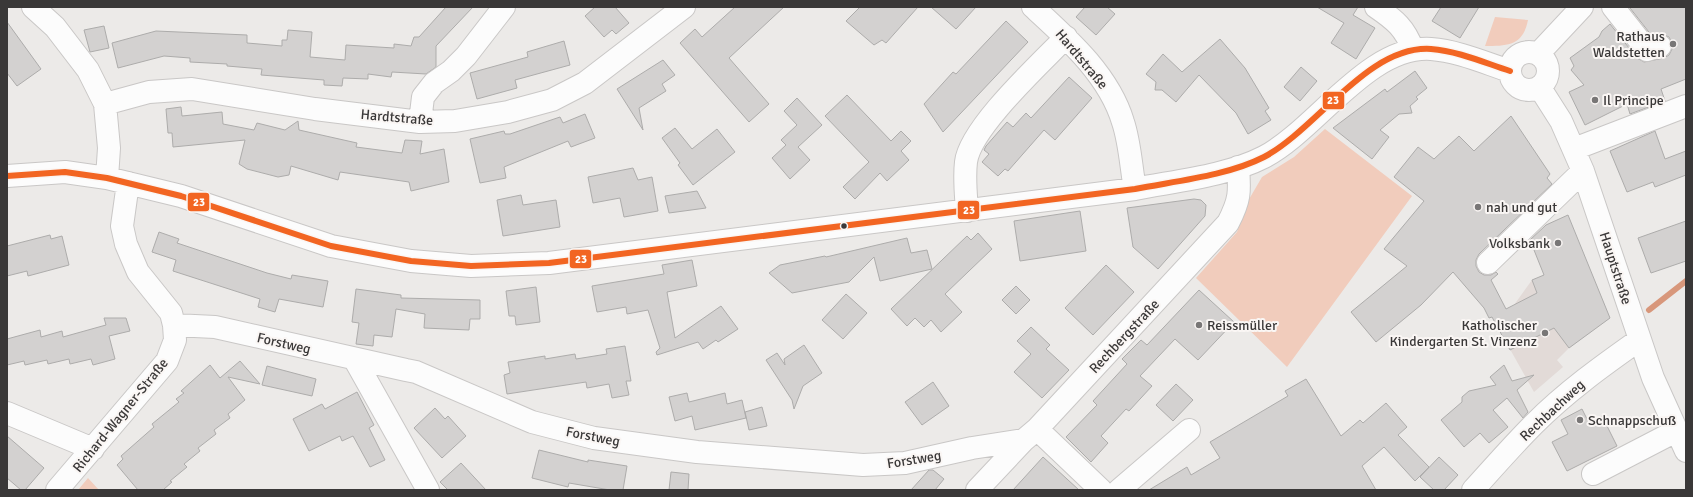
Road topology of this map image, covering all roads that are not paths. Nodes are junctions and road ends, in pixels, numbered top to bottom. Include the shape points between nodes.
1 (33, 7) edge
2 (504, 7) edge
3 (684, 7) edge
4 (1033, 7) edge
5 (1376, 7) edge
6 (1582, 7) edge
7 (1613, 7) edge
8 (1402, 16) edge
9 (1066, 37) junction
10 (1660, 46) dead end
11 (1413, 50) junction
12 (1538, 54) junction
13 (1510, 71) junction
14 (1540, 88) junction
15 (105, 104) junction
16 (1686, 106) edge
17 (420, 122) junction
18 (1574, 149) junction
19 (1238, 167) junction
20 (1583, 171) junction
21 (7, 176) edge
22 (118, 180) junction
23 (1135, 189) junction
24 (967, 211) junction
25 (1488, 263) dead end
26 (174, 325) junction
27 (1639, 340) junction
28 (355, 360) junction
29 (7, 413) edge
30 (1189, 430) dead end
31 (1676, 431) junction
32 (1031, 435) junction
33 (93, 449) junction
34 (1686, 451) edge
35 (1593, 474) dead end
36 (57, 490) edge
37 (428, 490) edge
38 (977, 490) edge
39 (1101, 490) edge
40 (1119, 490) edge
41 (1473, 490) edge

1 - 15 street via 55,27 88,70
2 - 17 street via 466,56 434,83 423,97
3 - 17 street, Hardtstraße via 585,83 552,100 508,112 455,121
4 - 9 street, Hardtstraße
5 - 8 street
6 - 12 street
7 - 10 street via 1647,50
8 - 11 street
9 - 23 street, Hardtstraße via 1099,75 1115,101 1124,122
9 - 24 street via 1002,104 975,140 966,161
11 - 13 street via 1448,51
11 - 19 street via 1399,54 1374,68 1287,142 1263,157
12 - 13 street via 1530,52 1518,56 1512,62
12 - 14 street via 1549,68 1547,80
13 - 14 street via 1512,80 1518,88 1528,91
14 - 18 street, Hauptstraße via 1561,121
15 - 17 street, Hardtstraße via 149,92 192,89 315,109
15 - 22 street, Richard-Wagner-Straße via 109,148
16 - 18 street
18 - 20 street, Hauptstraße
19 - 23 street
19 - 32 street, Rechbergstraße via 1238,205 1228,223
20 - 25 street
20 - 27 street, Hauptstraße
21 - 22 street via 65,172
22 - 24 street via 181,196 331,246 411,261 471,266 549,263
22 - 26 street, Richard-Wagner-Straße via 126,244 138,272 171,312
23 - 24 street
26 - 28 street, Forstweg via 215,327
26 - 33 street, Richard-Wagner-Straße via 175,340 167,361
27 - 31 street, Hauptstraße
27 - 41 street, Rechbachweg via 1594,371 1564,396 1534,424
28 - 32 street, Forstweg via 416,372 532,422 594,438 697,452 863,465 905,463
28 - 37 street
29 - 33 street
30 - 40 street
31 - 34 street, Hauptstraße
31 - 35 street
32 - 38 street, Rechbergstraße
32 - 39 street
33 - 36 street, Richard-Wagner-Straße

